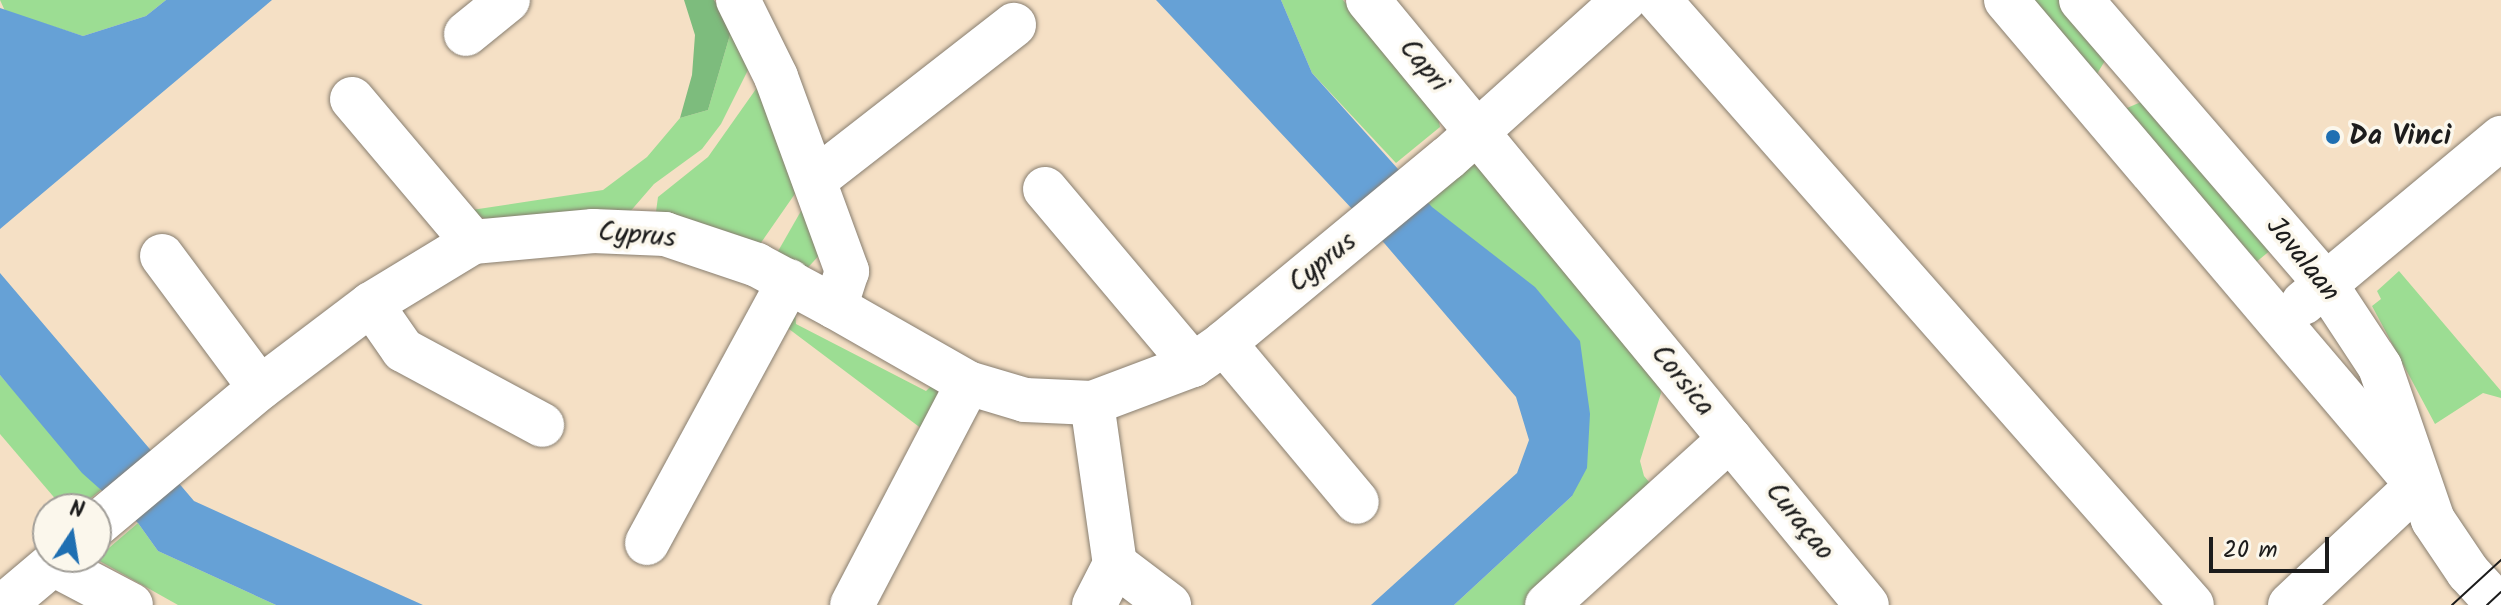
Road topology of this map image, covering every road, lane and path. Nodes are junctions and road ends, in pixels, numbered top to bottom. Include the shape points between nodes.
1 (508, 0) edge
2 (738, 0) edge
3 (1368, 0) edge
4 (1624, 0) edge
5 (1659, 0) edge
6 (2006, 0) edge
7 (2081, 0) edge
8 (1014, 25) dead end
9 (466, 34) dead end
10 (2136, 65) junction
11 (352, 99) dead end
12 (2091, 101) junction
13 (2501, 138) edge
14 (1463, 145) junction
15 (816, 179) junction
16 (1045, 189) dead end
17 (473, 242) junction
18 (162, 256) dead end
19 (789, 281) junction
20 (2324, 282) junction
21 (371, 304) junction
22 (835, 307) junction
23 (2282, 325) junction
24 (1209, 354) junction
25 (968, 383) junction
26 (260, 388) junction
27 (1092, 403) junction
28 (542, 425) dead end
29 (1730, 439) junction
30 (2418, 485) junction
31 (1357, 502) dead end
32 (112, 511) edge
33 (647, 543) dead end
34 (1115, 564) junction
35 (42, 573) edge
36 (78, 573) edge
37 (4, 605) edge
38 (131, 605) edge
39 (852, 605) edge
40 (1094, 605) edge
41 (1169, 605) edge
42 (1547, 605) edge
43 (1867, 605) edge
44 (2192, 605) edge
45 (2290, 605) edge
46 (2498, 605) edge

1 - 9 street
2 - 15 street
3 - 14 street, Capri
4 - 14 street, Cyprus
5 - 44 street
6 - 12 street, Javalaan
7 - 10 street, Javalaan
8 - 15 street
10 - 12 street
10 - 20 street, Javalaan
11 - 17 street
12 - 23 street, Javalaan
13 - 20 street
14 - 24 street, Cyprus
14 - 29 street, Corsica
15 - 22 street via 847,271
16 - 24 street
17 - 19 street, Cyprus via 593,231 665,234 724,251
17 - 21 street, Cyprus
18 - 26 street
19 - 22 street, Cyprus
19 - 33 street
20 - 23 street
20 - 30 street, Javalaan via 2380,367
21 - 26 street, Cyprus
21 - 28 street via 403,350
22 - 25 street, Cyprus
23 - 30 street, Javalaan
24 - 27 street, Cyprus
24 - 31 street
25 - 27 street, Cyprus via 1025,400
25 - 39 street
26 - 32 street, Cyprus
27 - 34 street
29 - 42 street, Corsica
29 - 43 street, Curaçao
30 - 45 street
30 - 46 street, Javalaan via 2448,544
34 - 40 street
34 - 41 street
35 - 37 street
36 - 38 street

